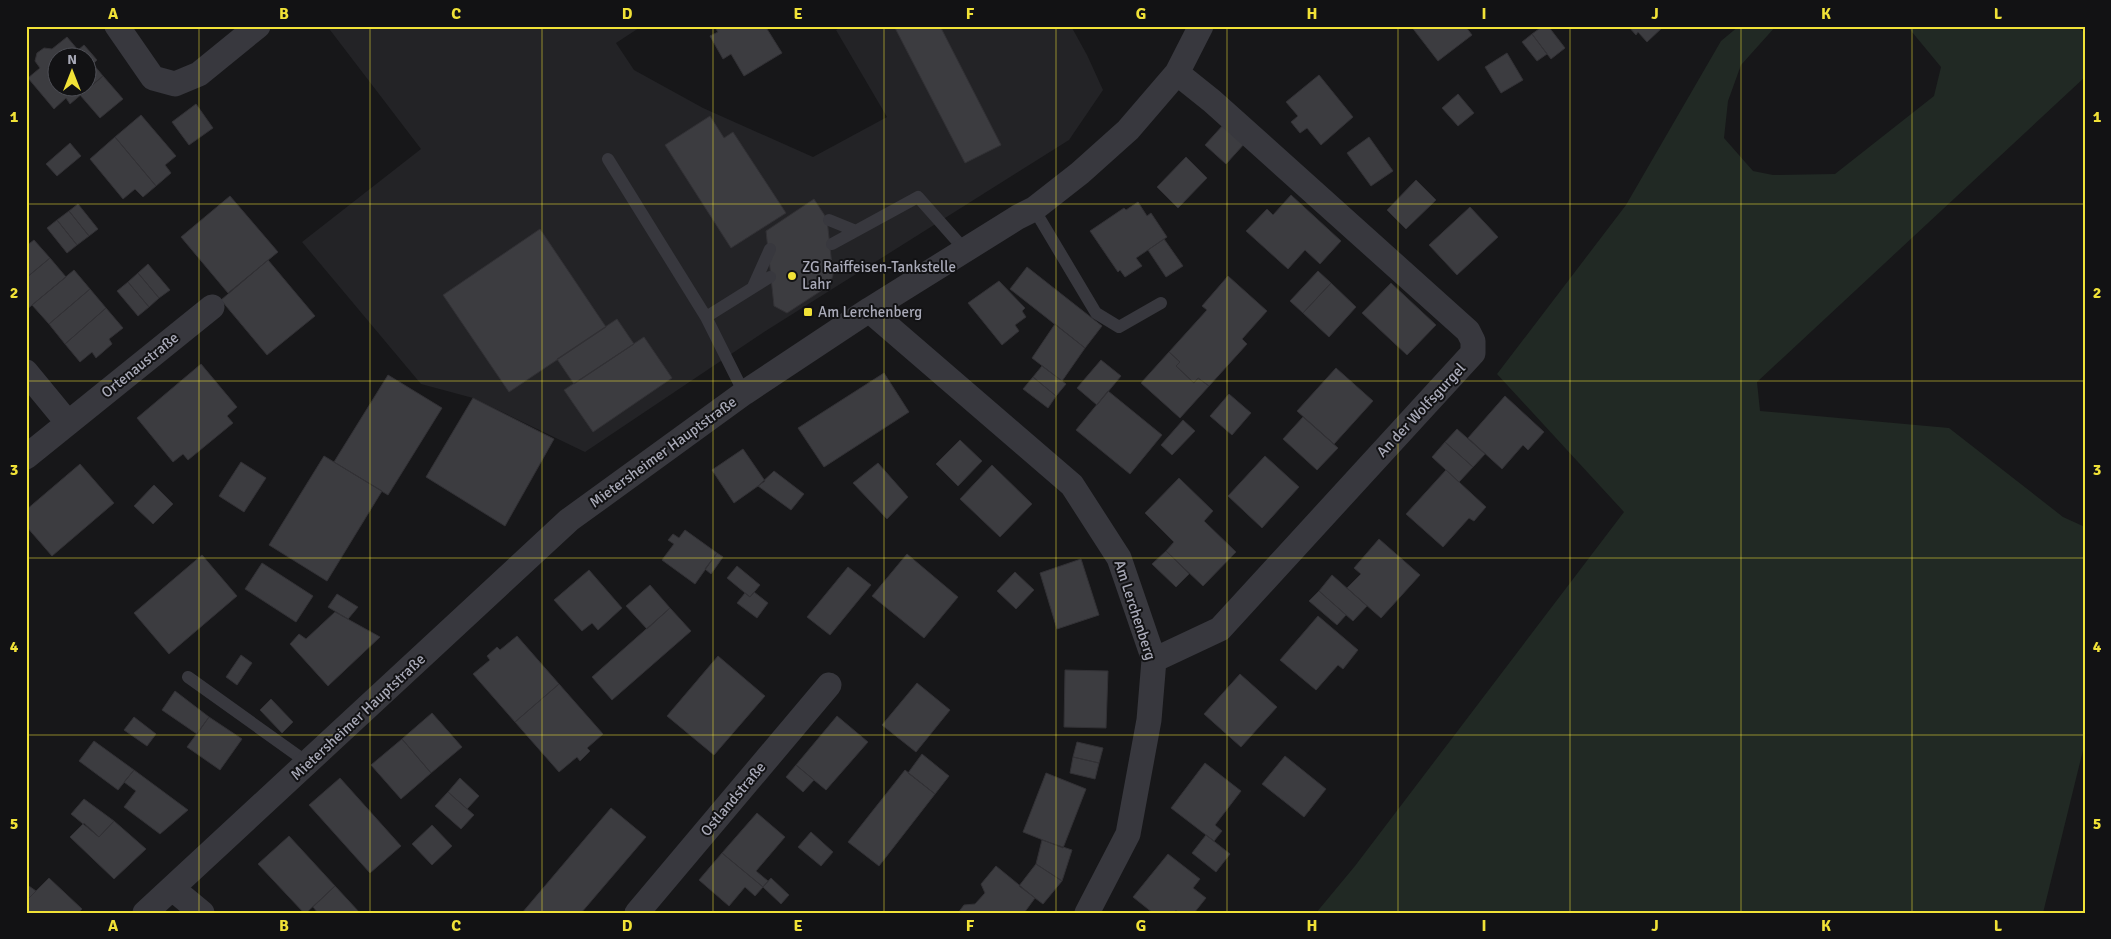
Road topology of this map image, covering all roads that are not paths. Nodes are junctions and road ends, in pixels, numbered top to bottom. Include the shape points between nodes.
1 (117, 26) edge
2 (258, 26) edge
3 (1201, 26) edge
4 (1177, 73) junction
5 (608, 159) dead end
6 (1034, 209) junction
7 (830, 220) dead end
8 (856, 230) junction
9 (832, 244) dead end
10 (770, 249) dead end
11 (965, 250) junction
12 (770, 278) dead end
13 (753, 287) junction
14 (1161, 302) dead end
15 (212, 307) dead end
16 (869, 310) junction
17 (706, 317) junction
18 (26, 372) edge
19 (744, 393) junction
20 (68, 423) junction
21 (26, 457) edge
22 (1154, 660) junction
23 (188, 676) dead end
24 (829, 685) dead end
25 (308, 763) junction
26 (173, 889) junction
27 (145, 913) edge
28 (202, 913) edge
29 (637, 913) edge
30 (1087, 913) edge

1 - 2 street via 153,78 174,84 199,74
3 - 4 street, Mietersheimer Hauptstraße
4 - 6 street, Mietersheimer Hauptstraße via 1128,130
4 - 22 street, An der Wolfsgurgel via 1468,331 1473,341 1473,353 1220,628
5 - 17 lane
6 - 11 street, Mietersheimer Hauptstraße
6 - 14 lane via 1096,313 1119,327
7 - 8 lane
8 - 9 lane
8 - 11 lane via 918,198
10 - 13 lane
11 - 16 street, Mietersheimer Hauptstraße
12 - 13 lane
13 - 17 lane
15 - 20 street, Ortenaustraße
16 - 19 street, Mietersheimer Hauptstraße
16 - 22 street, Am Lerchenberg via 1072,485 1119,558
17 - 19 lane
18 - 20 street
19 - 25 street, Mietersheimer Hauptstraße via 569,520
20 - 21 street, Ortenaustraße
22 - 30 street, Am Lerchenberg via 1148,720 1128,834
23 - 25 lane
24 - 29 street, Ostlandstraße
25 - 26 street, Mietersheimer Hauptstraße
26 - 27 street, Mietersheimer Hauptstraße
26 - 28 street

